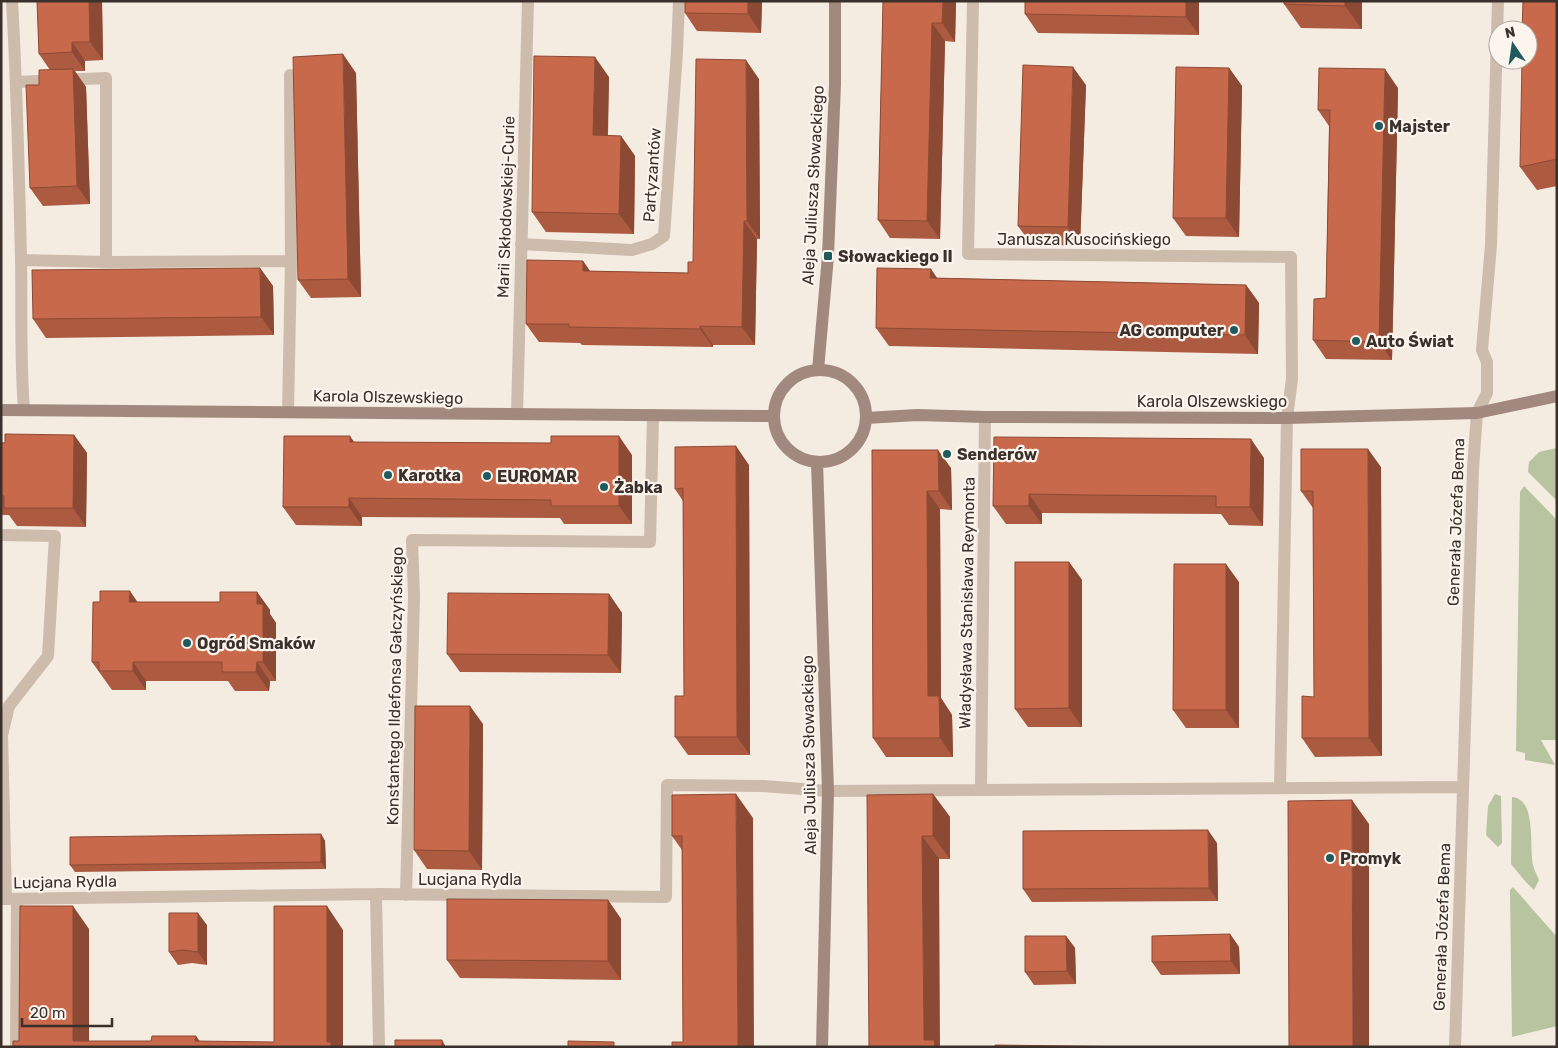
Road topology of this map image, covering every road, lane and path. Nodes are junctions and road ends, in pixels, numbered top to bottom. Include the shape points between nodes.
1 (12, 1) edge
2 (528, 1) edge
3 (679, 1) edge
4 (835, 1) edge
5 (973, 1) edge
6 (1498, 1) edge
7 (290, 75) dead end
8 (16, 82) junction
9 (521, 244) junction
10 (21, 260) junction
11 (291, 261) junction
12 (106, 262) junction
13 (818, 370) junction
14 (1557, 396) edge
15 (1, 410) edge
16 (24, 410) junction
17 (288, 412) junction
18 (1477, 413) junction
19 (517, 414) junction
20 (653, 415) junction
21 (774, 416) junction
22 (985, 417) junction
23 (866, 418) junction
24 (1287, 418) junction
25 (818, 462) junction
26 (1, 535) edge
27 (1463, 787) junction
28 (1280, 788) junction
29 (981, 790) junction
30 (828, 791) junction
31 (376, 894) junction
32 (406, 895) junction
33 (8, 899) edge
34 (16, 1047) edge
35 (379, 1047) edge
36 (822, 1047) edge
37 (1455, 1047) edge

1 - 8 street
2 - 9 street, Marii Skłodowskiej-Curie
3 - 9 street, Partyzantów via 664,236 652,244 632,250
4 - 13 street, Aleja Juliusza Słowackiego via 828,256
5 - 24 street, Janusza Kusocińskiego via 968,254 1292,257 1292,379
6 - 18 street, Generała Józefa Bema via 1491,244 1482,350 1487,362 1487,393
7 - 11 street
8 - 10 street
8 - 12 street via 106,78
9 - 19 street, Marii Skłodowskiej-Curie
10 - 12 street
10 - 16 street
11 - 12 street
11 - 17 street
13 - 21 street via 804,373 782,390
13 - 23 street via 833,372 858,389
14 - 18 street, Karola Olszewskiego
15 - 16 street, Karola Olszewskiego
16 - 17 street, Karola Olszewskiego
17 - 19 street, Karola Olszewskiego
18 - 24 street, Karola Olszewskiego
18 - 27 street, Generała Józefa Bema
19 - 20 street, Karola Olszewskiego
20 - 21 street, Karola Olszewskiego
20 - 32 street, Konstantego Ildefonsa Gałczyńskiego via 650,542 412,540 414,597
21 - 25 street via 776,430 791,453 804,460
22 - 23 street, Karola Olszewskiego via 917,415
22 - 24 street, Karola Olszewskiego
22 - 29 street, Władysława Stanisława Reymonta
23 - 25 street via 856,445 832,461
24 - 28 street
25 - 30 street, Aleja Juliusza Słowackiego
26 - 33 street via 55,536 48,656 9,706 2,735
27 - 28 street
27 - 37 street, Generała Józefa Bema
28 - 29 street
29 - 30 street
30 - 32 street, Lucjana Rydla via 763,786 667,785 666,897
30 - 36 street, Aleja Juliusza Słowackiego
31 - 32 street, Lucjana Rydla
31 - 33 street, Lucjana Rydla
31 - 35 street
33 - 34 street

